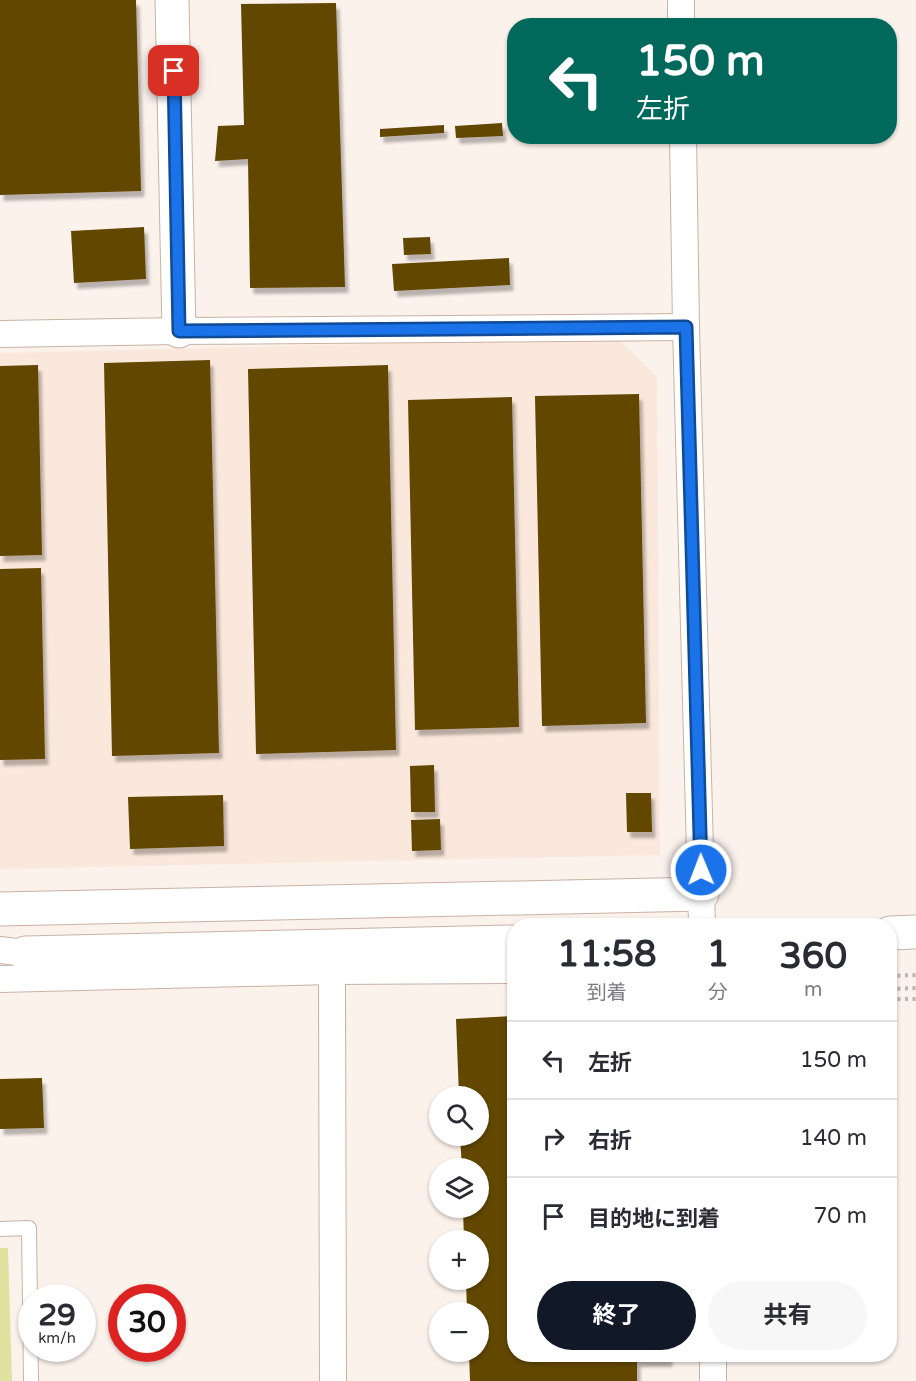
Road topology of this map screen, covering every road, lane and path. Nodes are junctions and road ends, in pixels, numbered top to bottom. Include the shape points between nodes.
1 (172, 0) edge
2 (681, 0) edge
3 (681, 18) edge
4 (683, 144) edge
5 (686, 327) junction
6 (179, 331) junction
7 (0, 334) edge
8 (0, 909) edge
9 (702, 910) edge
10 (916, 932) edge
11 (897, 933) edge
12 (507, 942) edge
13 (8, 953) edge
14 (507, 970) edge
15 (332, 971) junction
16 (916, 975) edge
17 (897, 976) edge
18 (0, 978) edge
19 (916, 988) edge
20 (897, 989) edge
21 (897, 999) edge
22 (916, 999) edge
23 (0, 1229) edge
24 (713, 1362) edge
25 (32, 1381) edge
26 (333, 1381) edge
27 (713, 1381) edge

1 - 6 street
2 - 3 street
4 - 5 street
5 - 6 street
5 - 9 street
6 - 7 street
8 - 9 street
10 - 11 street
12 - 13 street
14 - 15 street
15 - 18 street
15 - 26 street
16 - 17 path
19 - 20 path
21 - 22 path
23 - 25 lane via 29,1228
24 - 27 street

